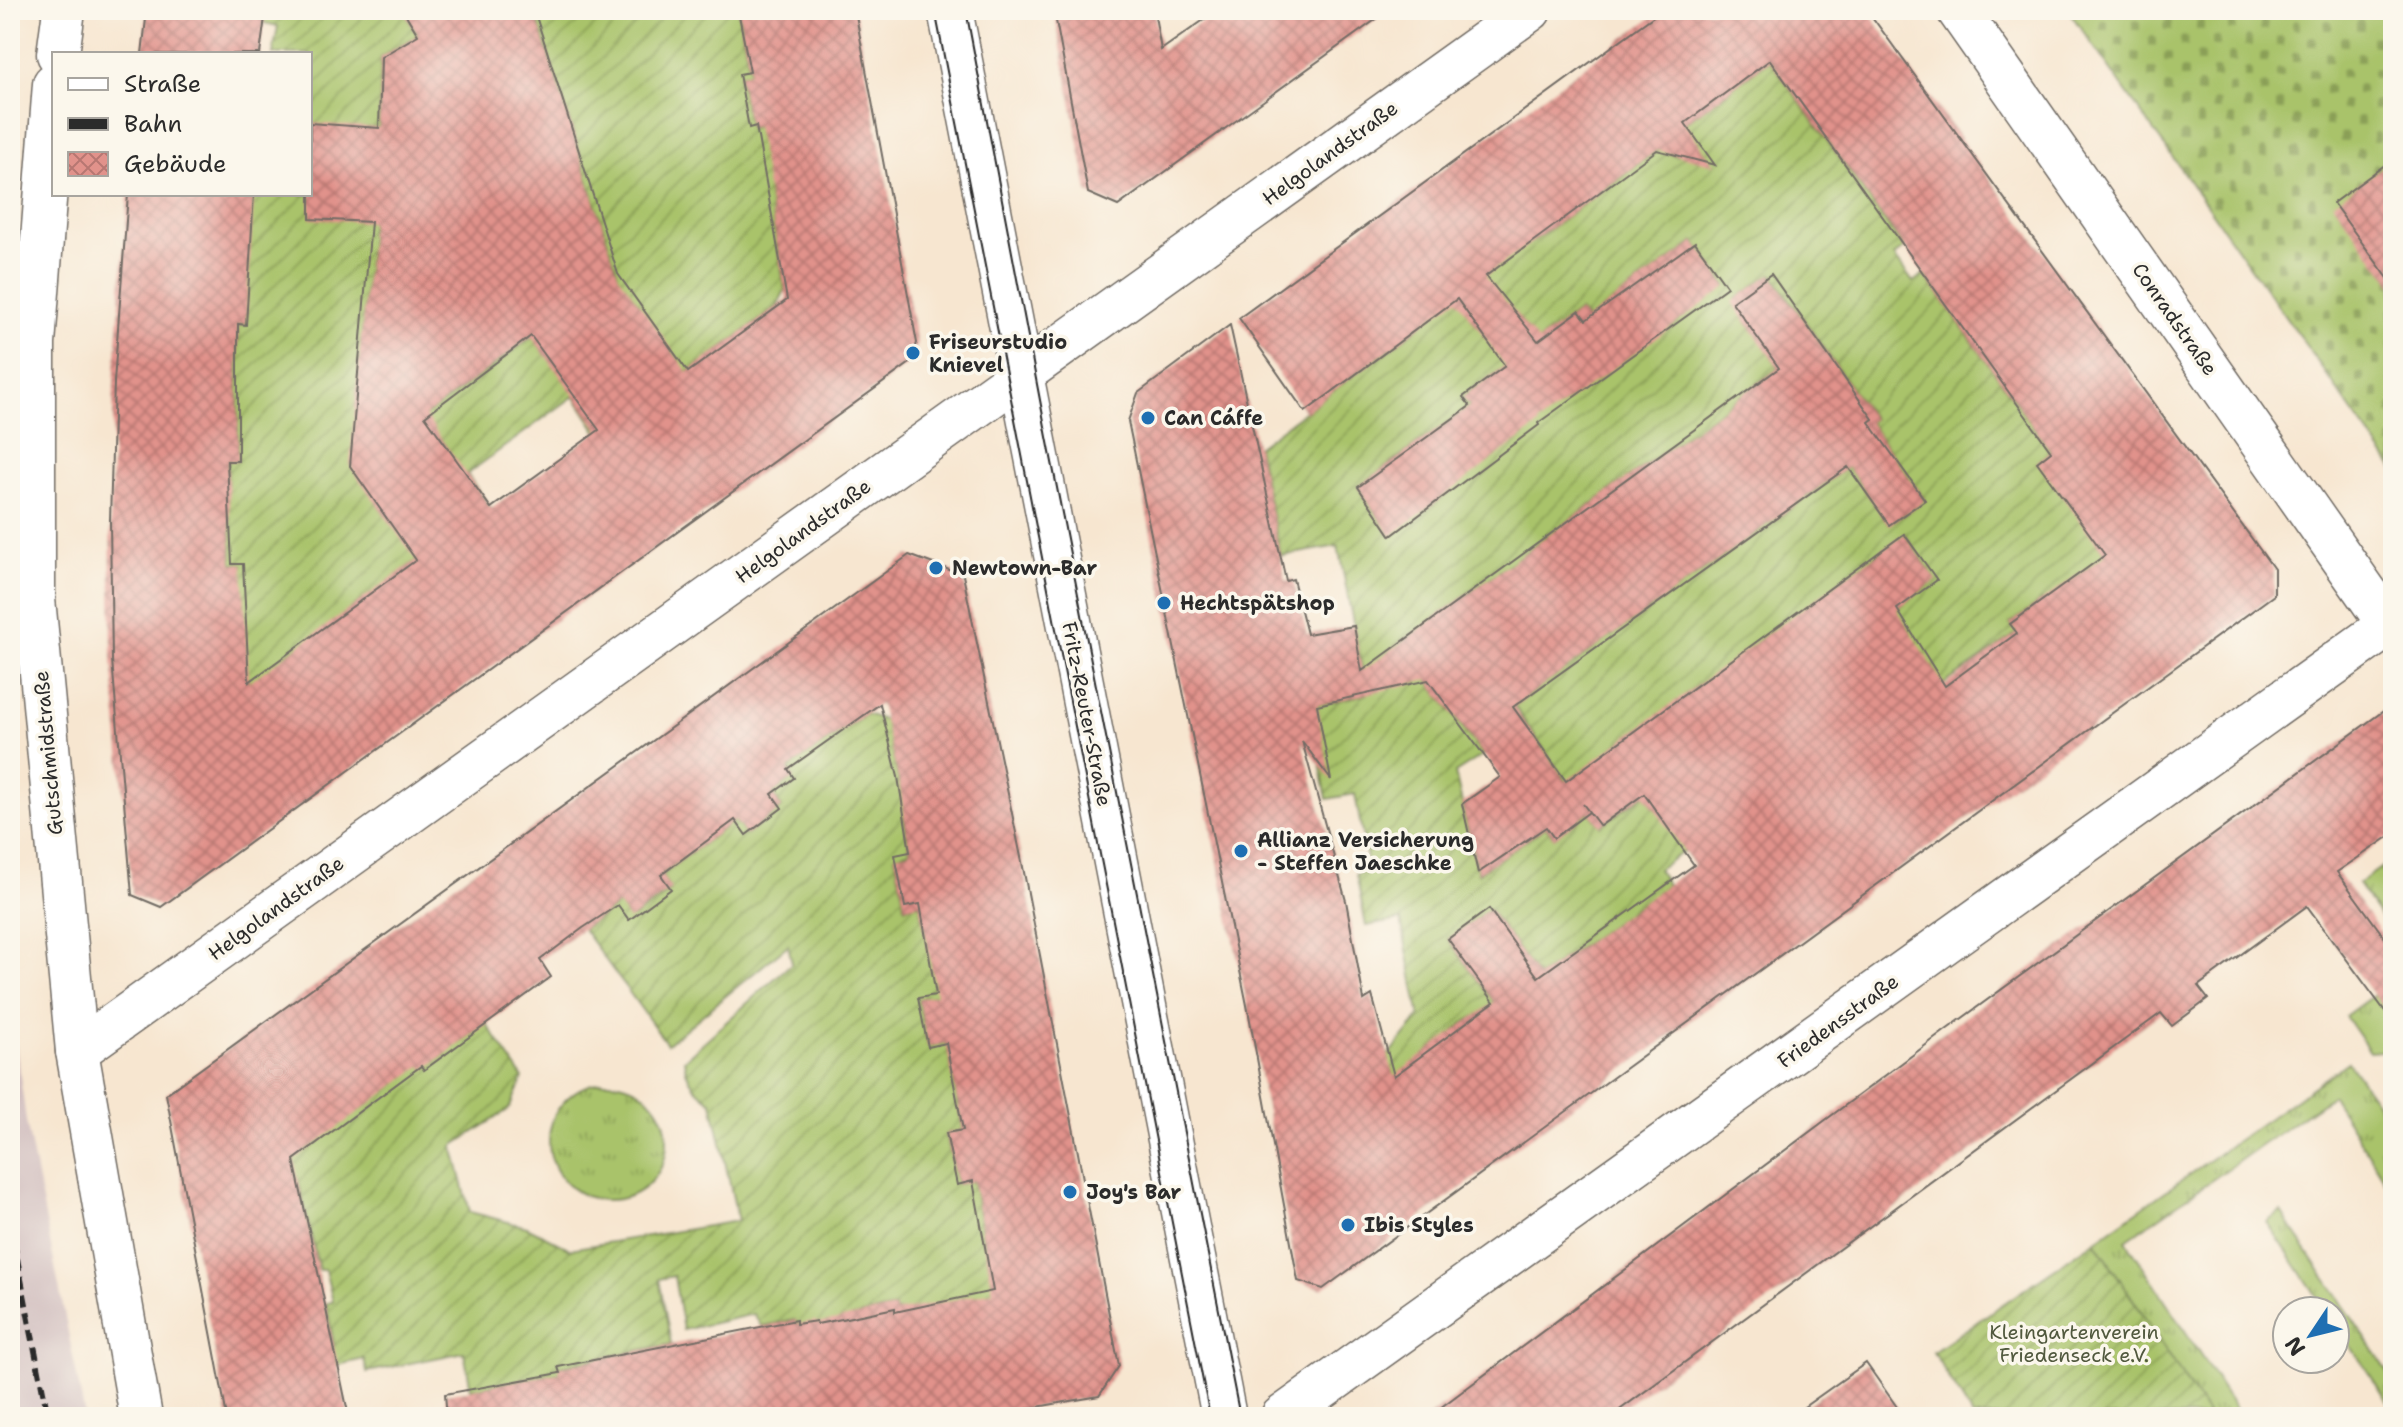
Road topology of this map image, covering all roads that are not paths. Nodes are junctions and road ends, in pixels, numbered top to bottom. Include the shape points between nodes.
1 (64, 10) edge
2 (950, 10) edge
3 (1530, 10) edge
4 (1958, 10) edge
5 (58, 52) edge
6 (52, 110) edge
7 (1021, 374) junction
8 (2392, 624) edge
9 (77, 1051) junction
10 (141, 1417) edge
11 (1224, 1417) edge
12 (1282, 1417) edge

1 - 5 street
2 - 7 main road, Fritz-Reuter-Straße
3 - 7 street, Helgolandstraße
4 - 8 street, Conradstraße
6 - 9 street, Gutschmidstraße via 34,344 34,599
7 - 9 street, Helgolandstraße
7 - 11 main road, Fritz-Reuter-Straße
8 - 12 street, Friedensstraße
9 - 10 street, Gutschmidstraße

